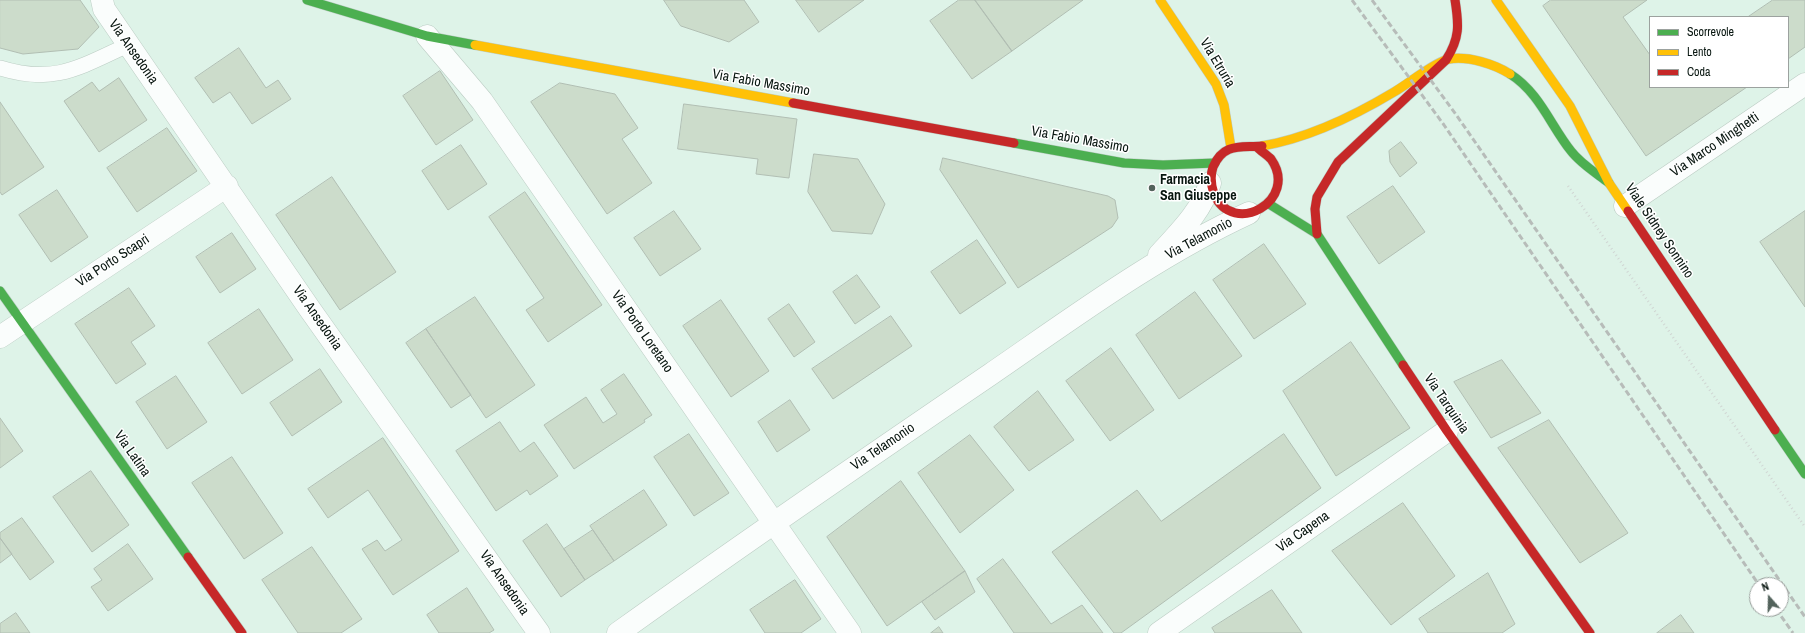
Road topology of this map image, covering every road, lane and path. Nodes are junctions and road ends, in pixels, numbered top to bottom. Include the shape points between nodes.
1 (102, 0) edge
2 (306, 0) edge
3 (1160, 0) edge
4 (1455, 0) edge
5 (1496, 0) edge
6 (427, 36) junction
7 (128, 45) junction
8 (1446, 60) junction
9 (0, 68) edge
10 (1805, 84) edge
11 (1257, 147) junction
12 (1231, 148) junction
13 (1213, 173) junction
14 (1563, 180) dead end
15 (1609, 183) junction
16 (227, 186) junction
17 (1269, 204) junction
18 (1625, 206) junction
19 (1249, 213) junction
20 (1317, 234) junction
21 (1150, 266) junction
22 (0, 291) edge
23 (21, 322) junction
24 (0, 336) edge
25 (1447, 431) junction
26 (1805, 474) edge
27 (773, 523) junction
28 (1805, 527) edge
29 (242, 633) edge
30 (539, 633) edge
31 (618, 633) edge
32 (850, 633) edge
33 (1159, 633) edge
34 (1590, 633) edge

1 - 7 street, Via Ansedonia via 104,9
2 - 6 street, Via Fabio Massimo
3 - 12 street, Via Etruria via 1216,84 1224,105
4 - 8 street via 1459,33 1455,47
5 - 15 street, Viale Sidney Sonnino via 1570,106
6 - 13 street, Via Fabio Massimo via 1111,161
6 - 27 street, Via Porto Loretano via 482,101
7 - 9 lane via 76,69 49,76 20,74
7 - 16 street, Via Ansedonia
8 - 11 street via 1377,103 1343,120 1314,133
8 - 15 street via 1469,59 1495,67 1514,77 1531,94 1573,153
8 - 20 street via 1338,162 1318,197 1315,209
10 - 18 street, Via Marco Minghetti
11 - 12 street
11 - 17 street via 1267,153 1278,172 1279,184
12 - 13 street, Via Telamonio via 1222,154
13 - 19 street, Via Telamonio via 1214,194 1219,203 1228,210
13 - 21 street, Via Telamonio via 1207,196
14 - 28 path
15 - 18 street, Viale Sidney Sonnino
16 - 23 street, Via Porto Scapri
16 - 30 street, Via Ansedonia via 309,308
17 - 19 street, Via Telamonio
17 - 20 street, Via Tarquinia
18 - 26 street, Viale Sidney Sonnino
19 - 21 street, Via Telamonio
20 - 25 street, Via Tarquinia
21 - 27 street, Via Telamonio
22 - 23 street, Via Latina
23 - 24 street, Via Porto Scapri
23 - 29 street, Via Latina
25 - 33 street, Via Capena
25 - 34 street, Via Tarquinia
27 - 31 street, Via Telamonio
27 - 32 street, Via Porto Loretano

